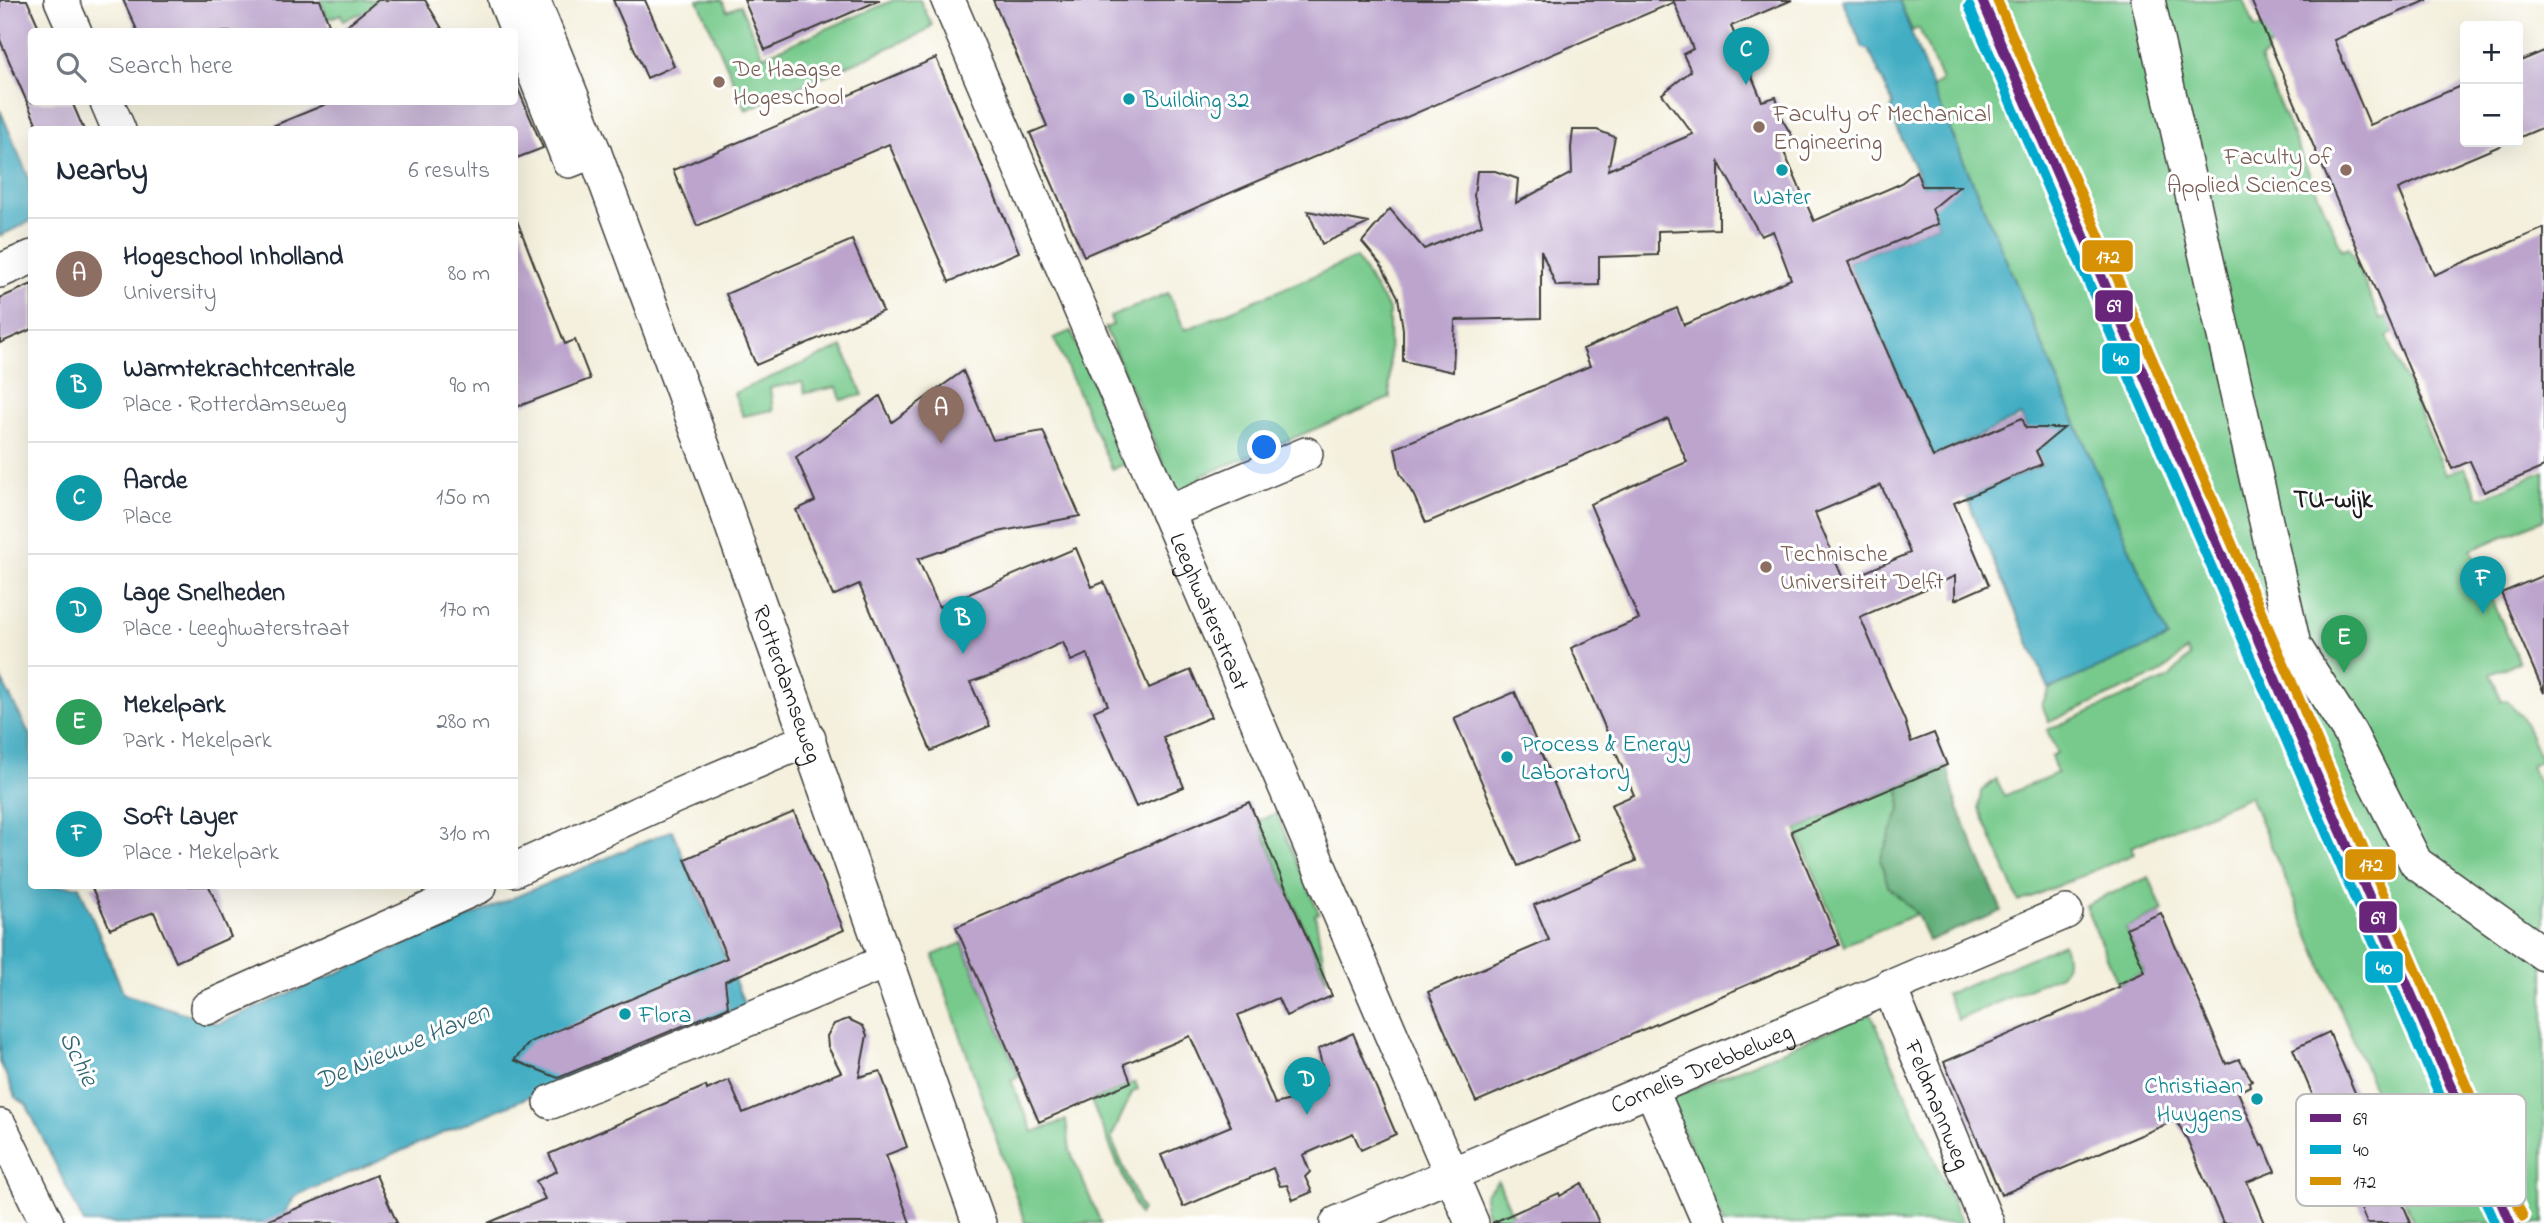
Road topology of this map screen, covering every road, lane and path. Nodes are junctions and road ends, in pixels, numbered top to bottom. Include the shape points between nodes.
1 (61, 0) edge
2 (505, 0) edge
3 (533, 0) edge
4 (948, 0) edge
5 (2128, 0) edge
6 (2151, 14) edge
7 (73, 28) edge
8 (516, 28) edge
9 (518, 33) edge
10 (108, 105) edge
11 (117, 126) edge
12 (594, 151) junction
13 (28, 259) edge
14 (0, 271) edge
15 (1306, 454) dead end
16 (1167, 512) junction
17 (809, 739) junction
18 (518, 868) edge
19 (473, 889) edge
20 (2066, 912) dead end
21 (2544, 954) edge
22 (887, 961) junction
23 (1889, 986) junction
24 (207, 1008) dead end
25 (1651, 1089) junction
26 (551, 1102) dead end
27 (0, 1126) edge
28 (1451, 1175) junction
29 (977, 1221) edge
30 (47, 1223) edge
31 (1337, 1223) edge
32 (1472, 1223) edge
33 (1709, 1223) edge
34 (1987, 1223) edge

1 - 7 street
2 - 8 street
3 - 12 street, Rotterdamseweg
4 - 16 street, Leeghwaterstraat
5 - 6 street
6 - 21 street via 2294,645 2350,733 2416,863
9 - 12 street via 569,161
10 - 11 street
12 - 17 street, Rotterdamseweg
13 - 14 street
15 - 16 street
16 - 28 street, Leeghwaterstraat
17 - 18 street
17 - 22 street, Rotterdamseweg
19 - 24 street
20 - 23 street, Cornelis Drebbelweg
22 - 26 street
22 - 29 street, Rotterdamseweg
23 - 25 street, Cornelis Drebbelweg
23 - 34 street, Feldmannweg
25 - 28 street, Cornelis Drebbelweg
25 - 33 street
27 - 30 street
28 - 31 street, Cornelis Drebbelweg
28 - 32 street, Leeghwaterstraat

